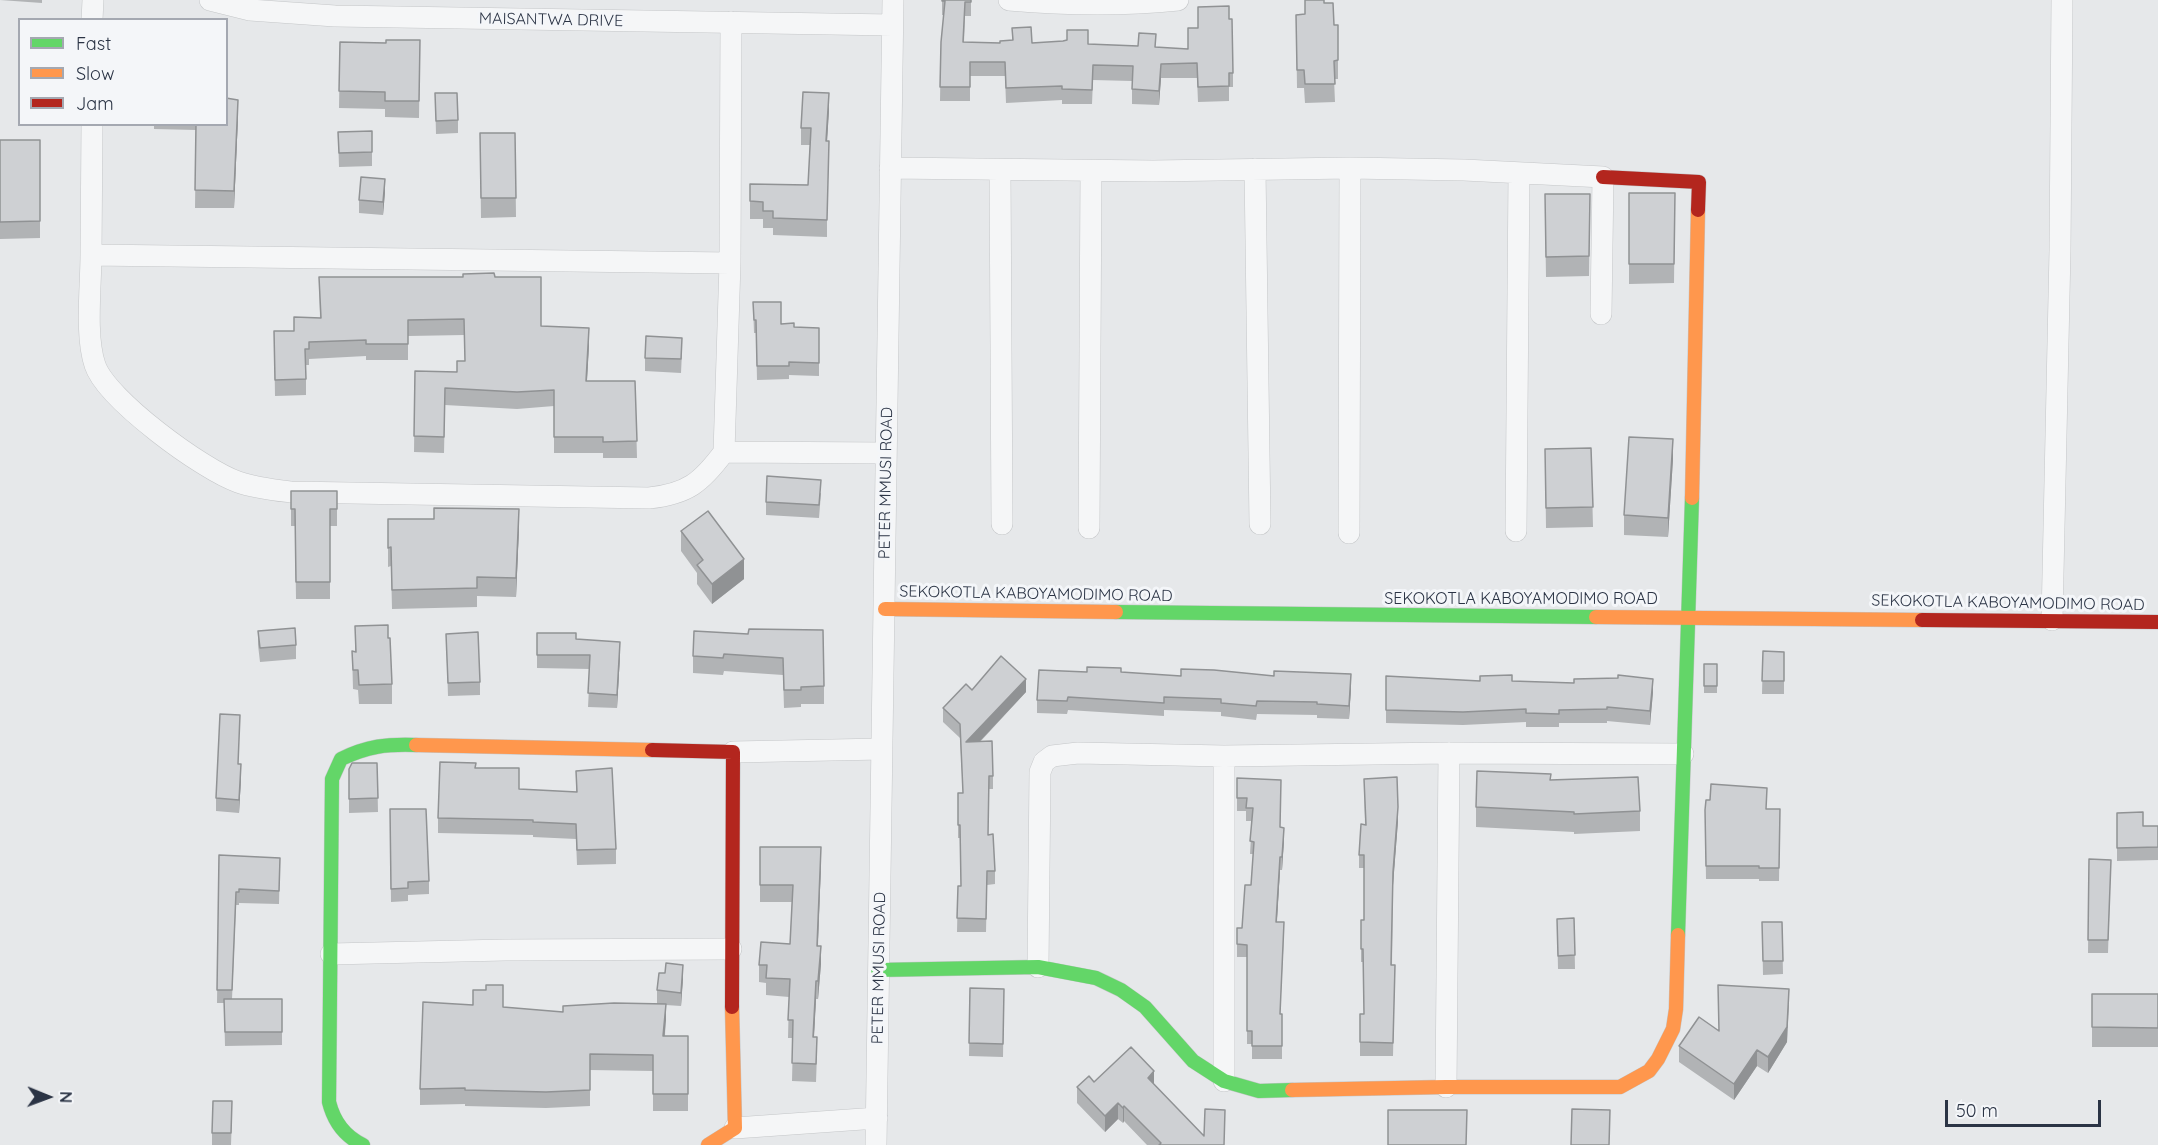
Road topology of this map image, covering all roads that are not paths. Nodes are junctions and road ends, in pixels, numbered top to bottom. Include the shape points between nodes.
1 (93, 0) edge
2 (210, 0) edge
3 (893, 0) edge
4 (1009, 0) edge
5 (1178, 0) edge
6 (2062, 0) edge
7 (250, 5) edge
8 (93, 18) edge
9 (731, 22) junction
10 (892, 25) junction
11 (92, 126) edge
12 (890, 168) junction
13 (1350, 168) junction
14 (1255, 169) junction
15 (1000, 170) junction
16 (1091, 171) junction
17 (1519, 173) junction
18 (1603, 177) junction
19 (91, 255) junction
20 (730, 263) junction
21 (1601, 314) dead end
22 (724, 452) junction
23 (886, 453) junction
24 (1002, 524) dead end
25 (1260, 524) dead end
26 (1089, 528) dead end
27 (1516, 531) dead end
28 (1349, 533) dead end
29 (885, 609) junction
30 (1689, 617) junction
31 (2052, 620) junction
32 (2158, 622) edge
33 (882, 749) junction
34 (733, 752) junction
35 (1449, 753) junction
36 (1683, 754) junction
37 (1224, 756) junction
38 (731, 949) junction
39 (331, 954) junction
40 (1038, 967) junction
41 (878, 970) junction
42 (1224, 1081) junction
43 (1446, 1087) junction
44 (876, 1118) junction
45 (735, 1128) junction
46 (363, 1145) edge
47 (708, 1145) edge
48 (876, 1145) edge

1 - 8 street
2 - 7 street, MAISANTWA DRIVE
3 - 10 street, PETER MMUSI ROAD
4 - 5 street via 1134,5
6 - 31 street
7 - 9 street, MAISANTWA DRIVE via 335,16
9 - 10 street, MAISANTWA DRIVE
9 - 20 street
10 - 12 street, PETER MMUSI ROAD
11 - 19 street
12 - 15 street
12 - 23 street, PETER MMUSI ROAD
13 - 14 street
13 - 17 street
13 - 28 street
14 - 16 street
14 - 25 street
15 - 16 street
15 - 24 street
16 - 26 street
17 - 18 street
17 - 27 street
18 - 21 street
18 - 30 street via 1699,182
19 - 20 street
19 - 22 street via 90,345 104,382 134,413 201,462 238,482 291,492 649,498 684,491 712,468
20 - 22 street
22 - 23 street
23 - 29 street, PETER MMUSI ROAD
29 - 30 street, SEKOKOTLA KABOYAMODIMO ROAD
29 - 33 street, PETER MMUSI ROAD
30 - 31 street, SEKOKOTLA KABOYAMODIMO ROAD
30 - 36 street
31 - 32 street, SEKOKOTLA KABOYAMODIMO ROAD
33 - 34 street
33 - 41 street, PETER MMUSI ROAD
34 - 38 street
34 - 39 street via 386,744 341,759 332,779
35 - 36 street
35 - 37 street
35 - 43 street
36 - 43 street via 1676,1010 1673,1029 1658,1059 1648,1071 1620,1087
37 - 40 street via 1078,753 1052,756 1044,762 1040,772
37 - 42 street
38 - 39 street
38 - 45 street
39 - 46 street via 332,1114 340,1129
40 - 41 street
40 - 42 street via 1096,978 1121,990 1145,1007 1193,1061
41 - 44 street, PETER MMUSI ROAD
42 - 43 street via 1259,1091
44 - 45 street
44 - 48 street, PETER MMUSI ROAD
45 - 47 street

